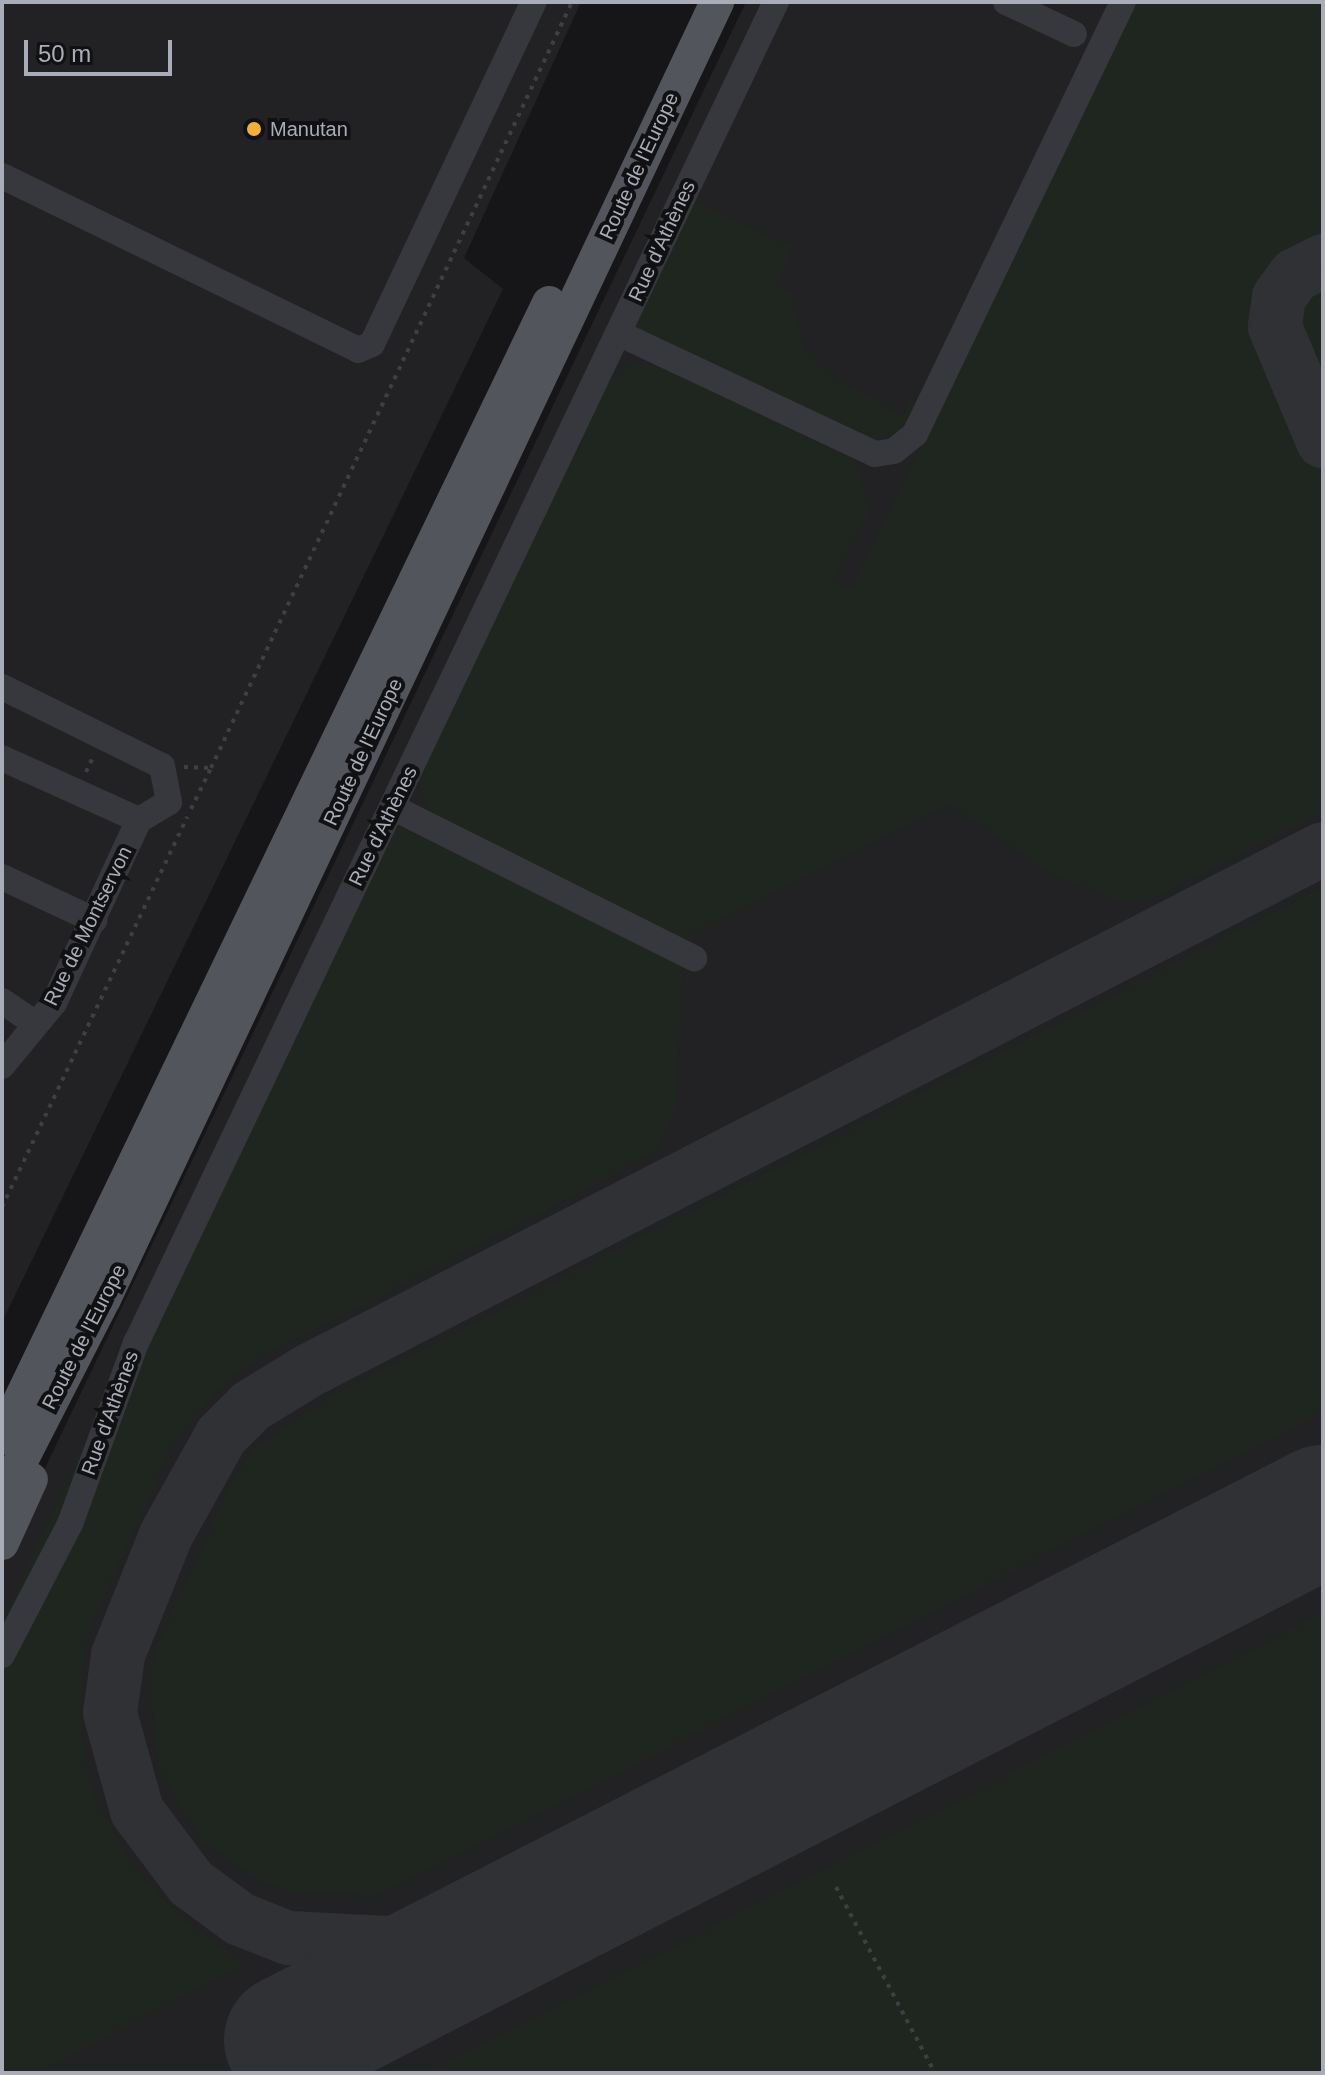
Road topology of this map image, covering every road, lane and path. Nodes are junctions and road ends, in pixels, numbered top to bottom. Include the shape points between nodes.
1 (534, 2) edge
2 (572, 2) edge
3 (691, 2) edge
4 (717, 2) edge
5 (776, 2) edge
6 (1006, 2) edge
7 (1123, 2) edge
8 (1074, 34) dead end
9 (2, 176) edge
10 (618, 333) junction
11 (2, 687) edge
12 (104, 735) junction
13 (2, 758) edge
14 (162, 766) junction
15 (211, 768) junction
16 (76, 793) junction
17 (392, 807) junction
18 (139, 820) junction
19 (2, 877) edge
20 (94, 920) junction
21 (694, 958) dead end
22 (2, 1001) edge
23 (36, 1024) junction
24 (2, 1066) edge
25 (2, 1207) edge
26 (89, 1296) junction
27 (2, 1390) edge
28 (2, 1438) edge
29 (2, 1498) edge
30 (2, 1543) edge
31 (2, 1655) edge
32 (836, 1887) dead end
33 (935, 2073) edge

1 - 9 street via 372,344 358,350
2 - 15 path
3 - 26 main road, Route de l'Europe
4 - 26 main road, Route de l'Europe
5 - 10 street, Rue d'Athènes
6 - 8 street
7 - 10 street via 915,434 894,451 875,454
10 - 17 street, Rue d'Athènes
11 - 12 street
12 - 14 street
12 - 16 path
13 - 16 street
14 - 15 path
14 - 18 street via 169,802
15 - 25 path
16 - 18 street
17 - 21 street
17 - 31 street, Rue d'Athènes via 136,1343 70,1524
18 - 20 street, Rue de Montservon
19 - 20 street
20 - 23 street, Rue de Montservon
22 - 23 street
23 - 24 street, Rue de Montservon
26 - 27 main road via 48,1298
26 - 28 main road, Route de l'Europe
26 - 29 main road, Route de l'Europe
26 - 30 main road via 103,1321
32 - 33 path

